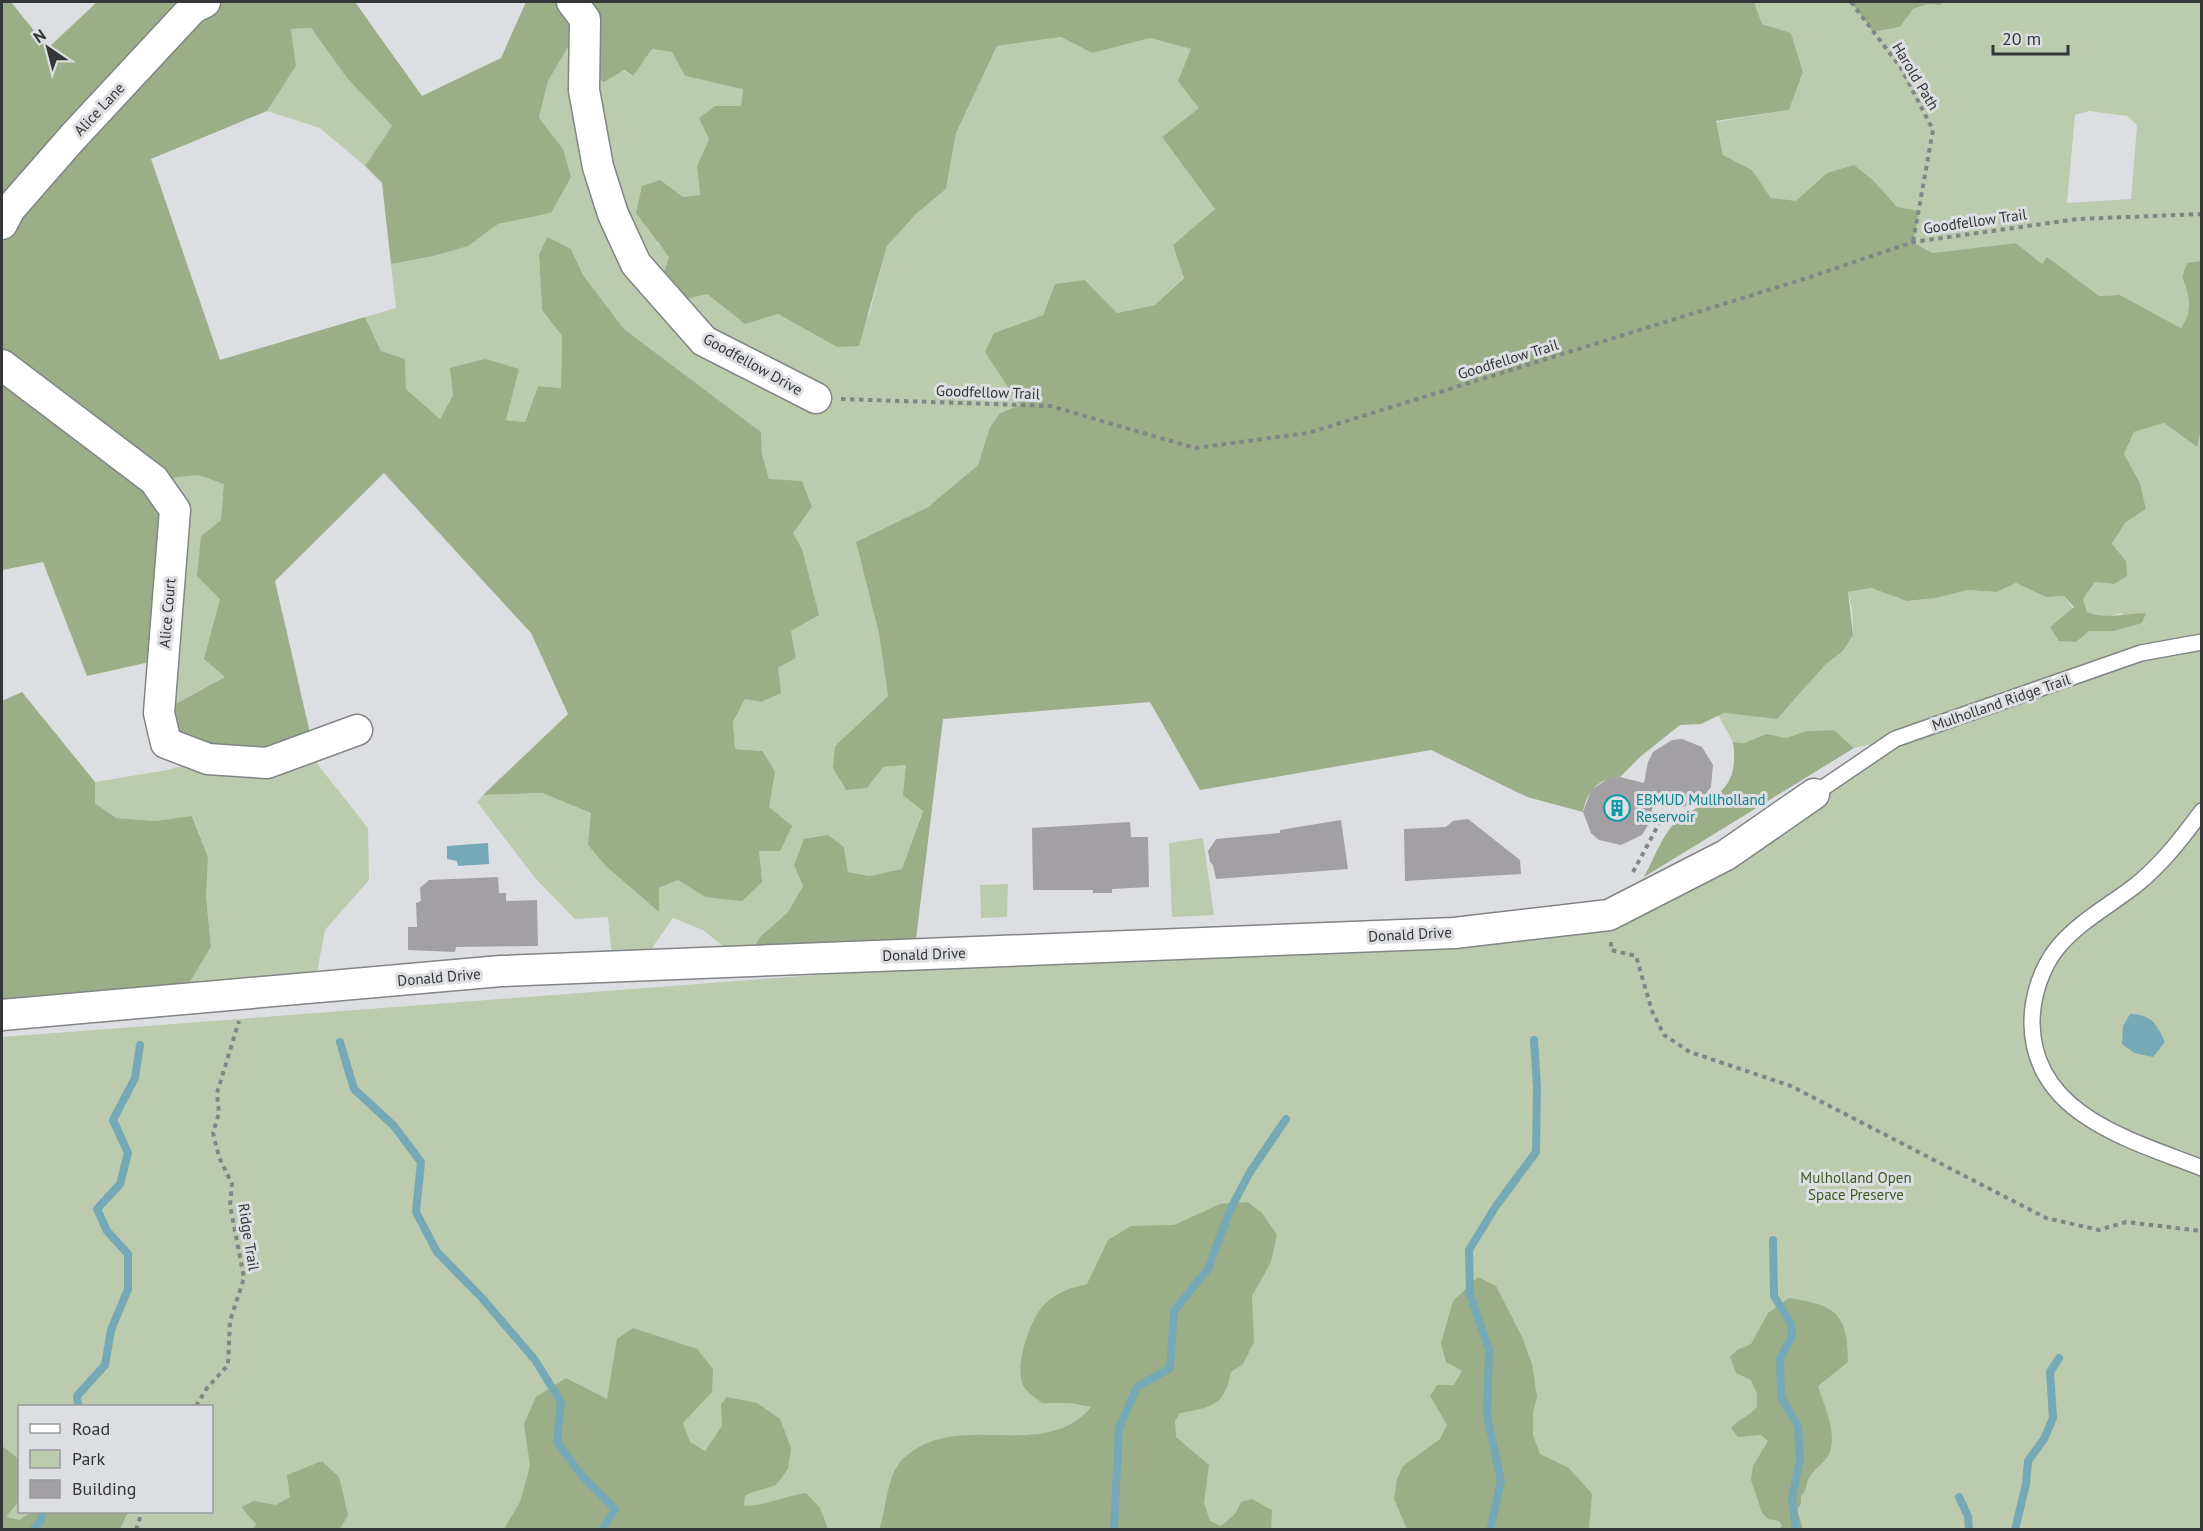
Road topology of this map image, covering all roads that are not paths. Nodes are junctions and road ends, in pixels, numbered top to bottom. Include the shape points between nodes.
1 (572, 2) edge
2 (196, 4) edge
3 (4, 213) edge
4 (2, 366) edge
5 (816, 398) road end
6 (2202, 642) edge
7 (357, 730) dead end
8 (1814, 794) joint
9 (2202, 811) edge
10 (2, 1016) edge
11 (2202, 1168) edge

1 - 5 street, Goodfellow Drive via 585,20 584,90 598,167 613,214 636,264 704,341
2 - 3 street, Alice Lane
4 - 7 street, Alice Court via 154,480 176,510 159,713 165,743 208,759 267,763
6 - 8 lane, Mulholland Ridge Trail via 2141,653 1895,739
8 - 10 street, Donald Drive via 1726,855 1609,915 1454,933 501,972
9 - 11 lane via 2174,850 2136,885 2090,916 2057,948 2032,1003 2032,1044 2053,1089 2078,1113 2120,1136

